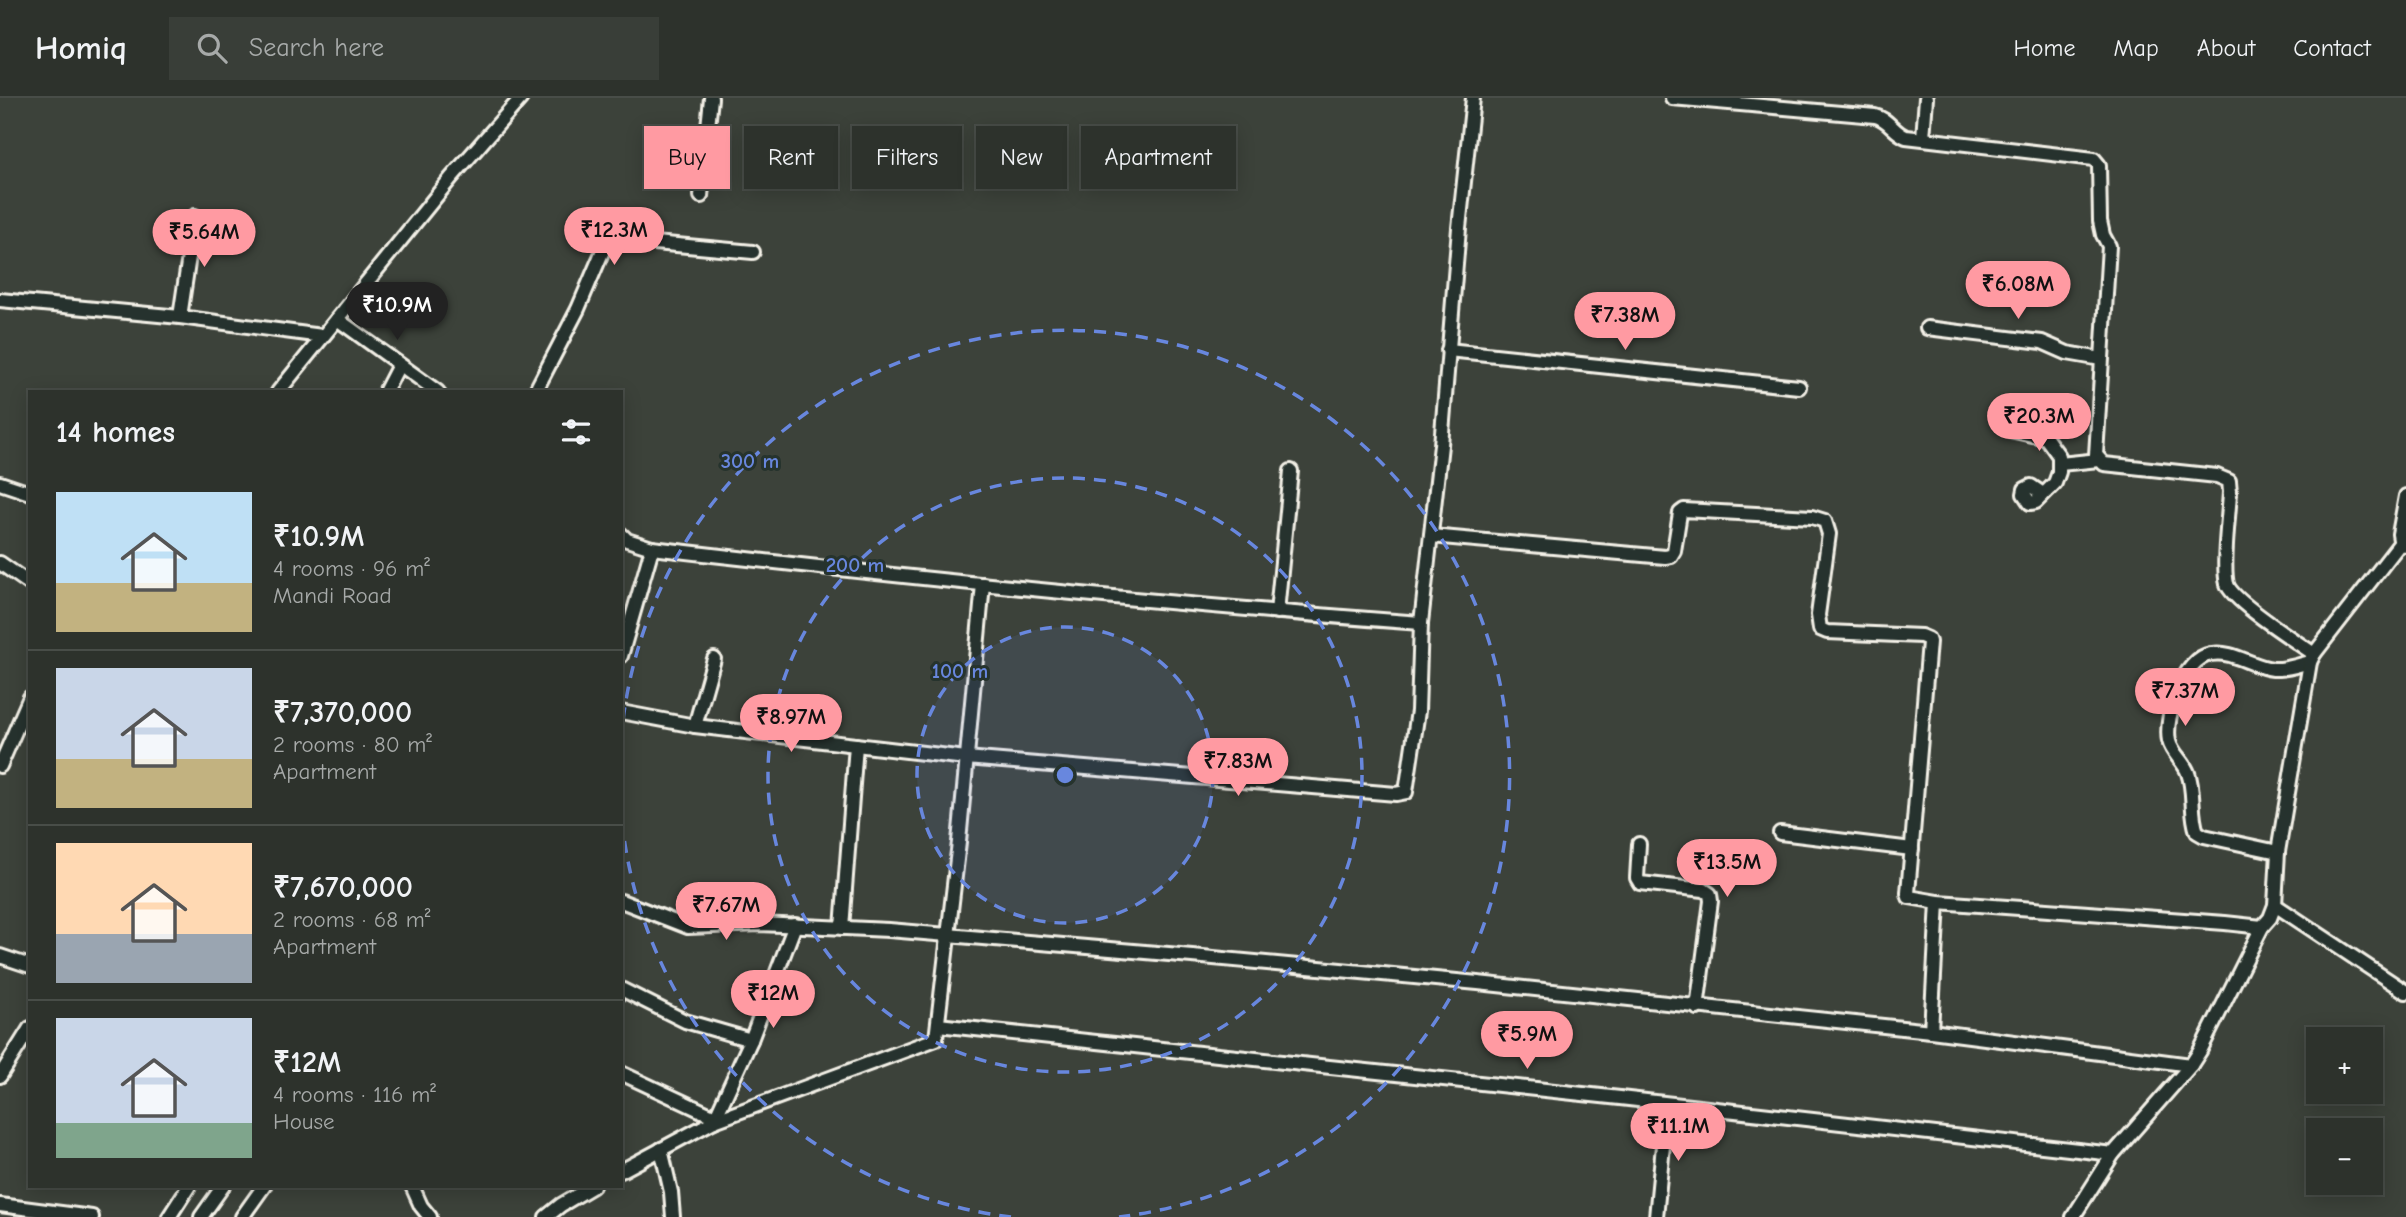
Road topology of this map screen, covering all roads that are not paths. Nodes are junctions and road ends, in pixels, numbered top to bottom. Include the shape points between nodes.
1 (522, 98) edge
2 (711, 98) edge
3 (1473, 98) edge
4 (1672, 98) edge
5 (1926, 98) edge
6 (1923, 138) junction
7 (701, 196) dead end
8 (195, 216) dead end
9 (754, 252) dead end
10 (0, 300) edge
11 (180, 317) junction
12 (337, 319) junction
13 (1927, 328) dead end
14 (322, 336) junction
15 (1448, 350) junction
16 (2101, 359) junction
17 (399, 365) junction
18 (1799, 387) dead end
19 (280, 390) edge
20 (387, 390) edge
21 (435, 390) edge
22 (536, 390) edge
23 (2010, 430) dead end
24 (2099, 460) junction
25 (2060, 464) junction
26 (1291, 471) dead end
27 (0, 483) edge
28 (28, 492) edge
29 (2043, 494) dead end
30 (2406, 496) edge
31 (623, 536) edge
32 (1431, 536) junction
33 (2404, 544) edge
34 (652, 548) junction
35 (0, 563) edge
36 (28, 583) edge
37 (983, 584) junction
38 (1277, 612) junction
39 (1421, 623) junction
40 (623, 649) edge
41 (2312, 658) junction
42 (714, 659) dead end
43 (28, 702) edge
44 (623, 712) edge
45 (695, 726) junction
46 (856, 745) junction
47 (966, 758) junction
48 (0, 766) edge
49 (1780, 833) dead end
50 (1639, 844) dead end
51 (1912, 849) junction
52 (2278, 852) junction
53 (623, 902) edge
54 (1938, 902) junction
55 (2275, 905) junction
56 (795, 925) junction
57 (2262, 927) junction
58 (842, 928) junction
59 (948, 935) junction
60 (0, 956) edge
61 (28, 964) edge
62 (623, 990) edge
63 (2406, 992) edge
64 (1697, 1008) junction
65 (938, 1025) junction
66 (28, 1031) edge
67 (1931, 1031) junction
68 (751, 1040) junction
69 (2192, 1065) junction
70 (623, 1074) edge
71 (0, 1076) edge
72 (1667, 1105) junction
73 (715, 1119) junction
74 (661, 1149) junction
75 (2113, 1154) junction
76 (623, 1170) edge
77 (189, 1188) edge
78 (222, 1188) edge
79 (263, 1188) edge
80 (413, 1188) edge
81 (590, 1188) edge
82 (0, 1205) edge
83 (92, 1217) edge
84 (169, 1217) edge
85 (201, 1217) edge
86 (242, 1217) edge
87 (430, 1217) edge
88 (546, 1217) edge
89 (673, 1217) edge
90 (1656, 1217) edge
91 (2073, 1217) edge

1 - 12 street
2 - 7 street
3 - 15 street
4 - 6 street via 1875,116 1884,118 1902,136
5 - 6 street
6 - 16 street via 2096,160 2101,231 2109,246
8 - 11 street
9 - 22 street via 611,239
10 - 11 street
11 - 14 street
12 - 14 street
12 - 17 street
13 - 16 street via 2042,342 2067,353
14 - 19 street
15 - 18 street
15 - 32 street
16 - 24 street via 2095,451
17 - 20 street
17 - 21 street
23 - 25 street via 2046,438 2056,449
24 - 25 street
24 - 41 street via 2229,481 2229,588
25 - 29 street via 2055,483
26 - 38 street
27 - 28 street
30 - 33 street via 2400,530
31 - 34 street
32 - 39 street
32 - 51 street via 1665,557 1674,551 1684,510 1825,521 1829,534 1820,628 1921,636 1929,642
33 - 41 street
34 - 37 street
34 - 40 street
35 - 36 street
37 - 38 street
37 - 47 street
38 - 39 street
39 - 47 street via 1418,711 1408,786 1403,793
41 - 52 street
41 - 52 street via 2271,669 2230,655 2210,654 2194,663 2172,704 2168,739 2189,774 2197,832
42 - 45 street
43 - 48 street
44 - 45 street
45 - 46 street
46 - 47 street
46 - 58 street
47 - 59 street
49 - 51 street
50 - 64 street via 1640,883 1704,890 1711,897
51 - 54 street via 1908,896
52 - 55 street
53 - 56 street via 688,927
54 - 57 street
54 - 67 street
55 - 57 street
55 - 63 street
56 - 58 street
56 - 68 street
57 - 69 street
58 - 59 street
59 - 64 street
59 - 65 street
60 - 61 street
62 - 68 street via 685,1021
64 - 67 street
65 - 72 street
65 - 73 street via 934,1041
66 - 71 street
67 - 69 street
68 - 73 street
69 - 75 street
70 - 73 street
72 - 75 street
72 - 90 street
73 - 74 street
74 - 76 street
74 - 89 street
75 - 91 street
77 - 84 street
78 - 85 street
79 - 86 street
80 - 87 street
81 - 88 street
82 - 83 street

